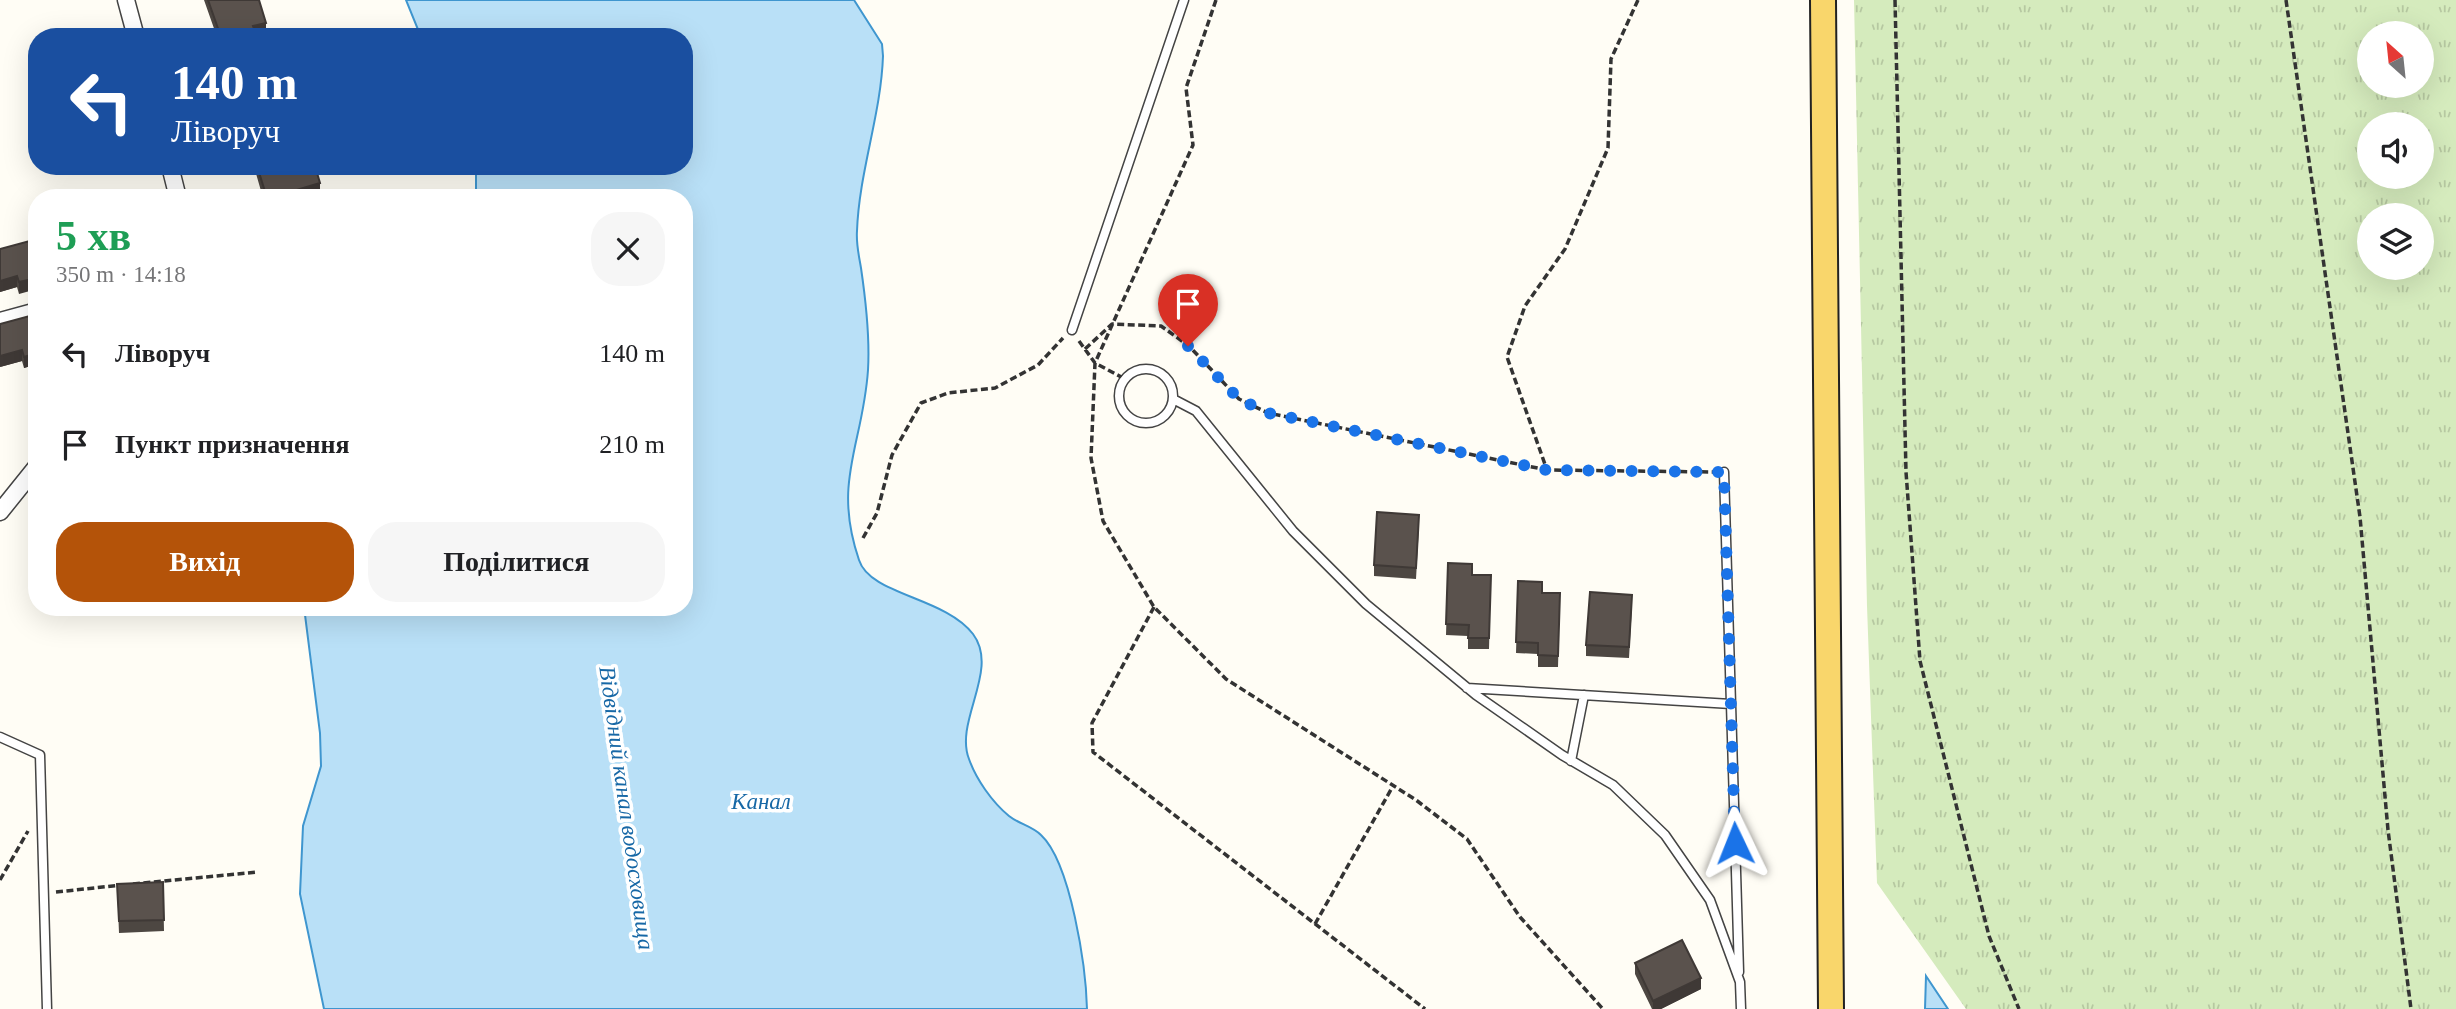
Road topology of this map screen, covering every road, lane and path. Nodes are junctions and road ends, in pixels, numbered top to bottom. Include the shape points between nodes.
1 (126, 0) edge
2 (1184, 0) edge
3 (1216, 0) edge
4 (1638, 0) edge
5 (1823, 0) edge
6 (1895, 0) edge
7 (2286, 0) edge
8 (134, 28) edge
9 (28, 313) edge
10 (0, 321) edge
11 (1112, 324) junction
12 (1072, 330) junction
13 (1085, 349) junction
14 (1095, 363) junction
15 (1125, 379) junction
16 (1173, 399) junction
17 (1547, 470) junction
18 (1724, 472) joint
19 (28, 477) edge
20 (0, 512) edge
21 (863, 538) dead end
22 (1154, 607) junction
23 (1467, 688) junction
24 (1584, 695) junction
25 (1731, 704) junction
26 (0, 737) edge
27 (1571, 761) junction
28 (1394, 786) junction
29 (41, 808) junction
30 (258, 872) dead end
31 (0, 880) edge
32 (44, 893) junction
33 (1315, 924) junction
34 (1740, 982) junction
35 (1417, 1003) junction
36 (47, 1009) edge
37 (1417, 1009) edge
38 (1425, 1009) edge
39 (1603, 1009) edge
40 (1741, 1009) edge
41 (1831, 1009) edge
42 (2019, 1009) edge
43 (2411, 1009) edge

1 - 8 street
2 - 12 lane
3 - 11 path via 1186,88 1193,145
4 - 17 path via 1611,59 1608,148 1565,248 1525,306 1507,357
5 - 41 main road
6 - 42 path via 1906,472 1920,661 1989,936
7 - 43 path via 2360,517 2388,830
9 - 10 street
11 - 13 path
11 - 14 path
11 - 17 path via 1161,326 1188,346 1239,399 1268,413
12 - 13 path
12 - 21 path via 1038,365 995,388 948,393 921,403 892,455 877,513
13 - 14 path
14 - 15 path
14 - 22 path via 1091,458 1097,498 1103,521
15 - 16 lane via 1139,370 1156,371 1169,382
15 - 16 lane via 1118,396 1120,405 1140,423 1165,416
16 - 23 lane via 1196,411 1293,531 1357,595
17 - 18 path
18 - 25 lane
19 - 20 street
22 - 28 path via 1226,679
22 - 33 path via 1092,723 1093,752
23 - 24 lane
23 - 27 lane
24 - 25 lane
24 - 27 lane
25 - 34 lane
26 - 29 lane via 40,755
27 - 34 lane via 1613,785 1665,835 1710,900
28 - 33 path
28 - 39 path via 1467,839 1520,917
29 - 31 path
29 - 32 lane
30 - 32 path
32 - 36 lane
33 - 35 path
34 - 40 lane
35 - 37 path
35 - 38 path

